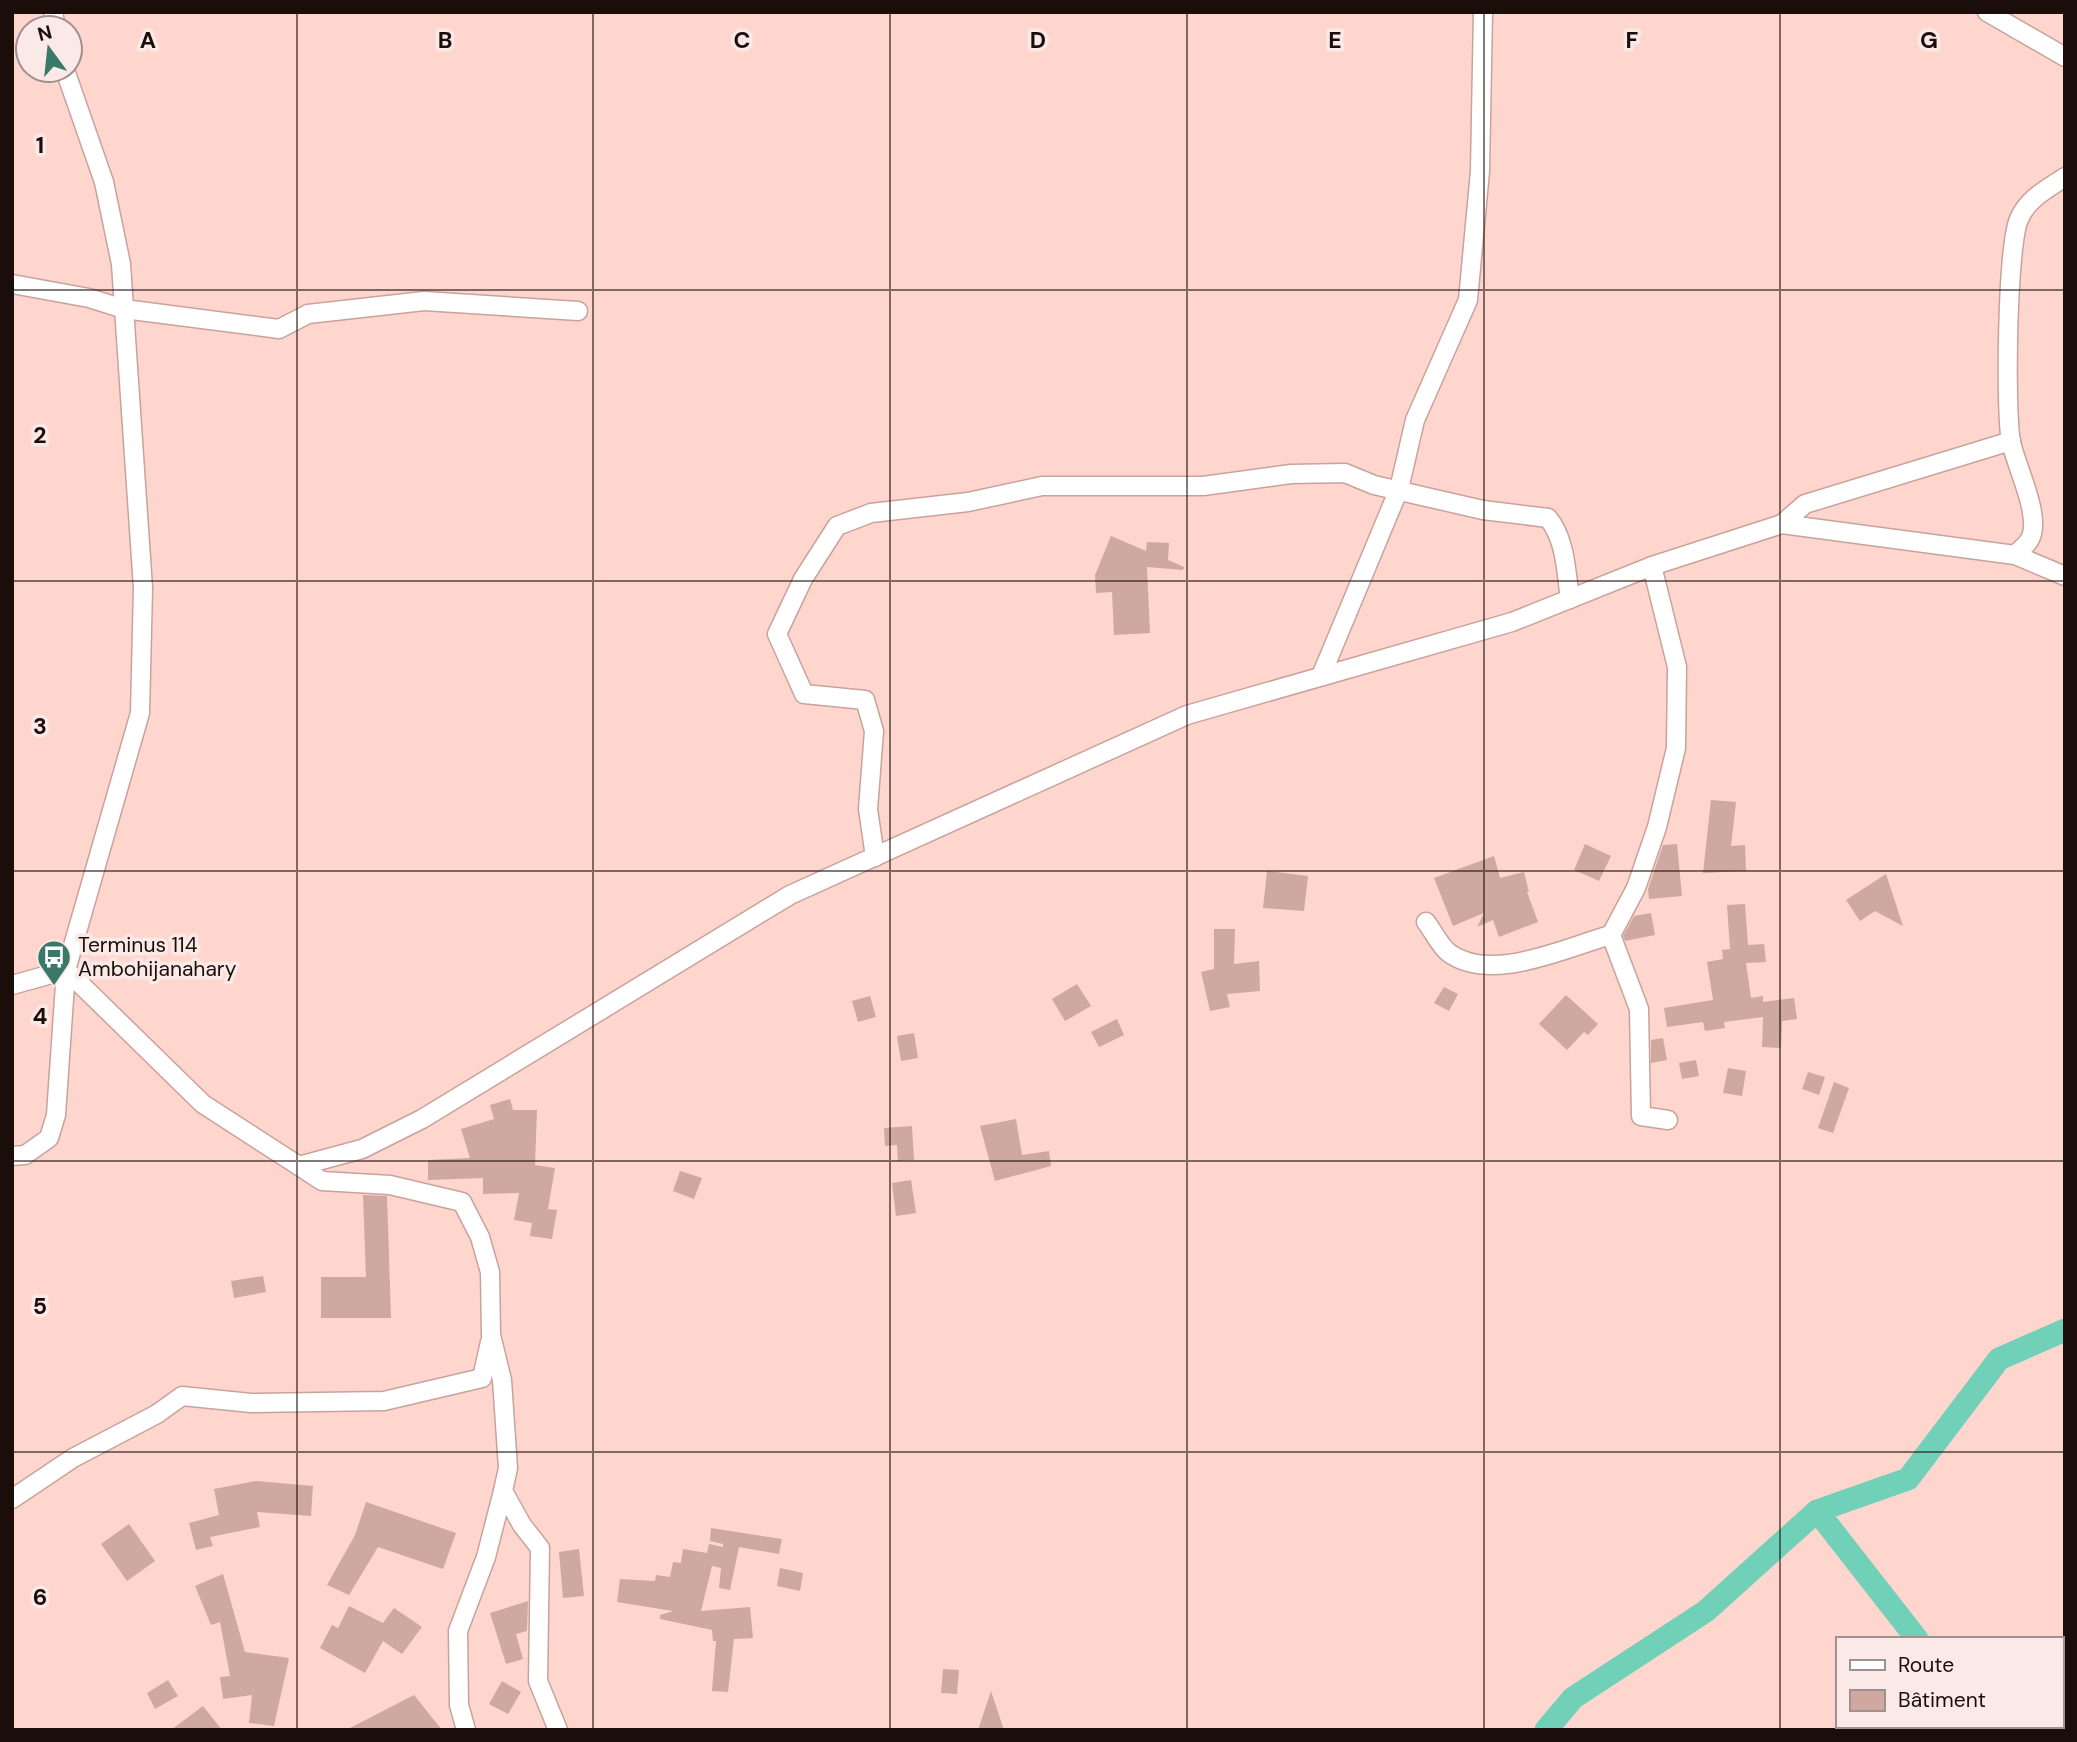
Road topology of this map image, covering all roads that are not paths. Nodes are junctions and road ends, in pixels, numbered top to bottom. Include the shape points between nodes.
1 (1483, 12) edge
2 (1987, 12) edge
3 (2065, 57) edge
4 (70, 84) edge
5 (2065, 177) edge
6 (12, 284) edge
7 (124, 309) junction
8 (579, 311) dead end
9 (2011, 441) junction
10 (1399, 489) junction
11 (1782, 524) junction
12 (2015, 555) junction
13 (1652, 566) junction
14 (2065, 576) edge
15 (1570, 599) junction
16 (1321, 676) junction
17 (875, 856) junction
18 (1426, 922) dead end
19 (1611, 935) junction
20 (66, 970) junction
21 (12, 985) edge
22 (1668, 1119) dead end
23 (12, 1156) edge
24 (299, 1166) junction
25 (491, 1335) junction
26 (503, 1491) junction
27 (12, 1499) edge
28 (466, 1730) edge
29 (558, 1730) edge

1 - 10 street via 1480,171 1468,300 1415,420
2 - 3 street
4 - 7 street via 103,182 121,264
5 - 9 street via 2030,200 2018,221 2008,369
6 - 7 street
7 - 8 street via 279,329 308,314 424,301
7 - 20 street via 143,588 140,713
9 - 11 street via 1805,504
9 - 12 street via 2034,521 2030,539
10 - 15 street via 1483,510 1548,518 1561,544
10 - 16 street
10 - 17 street via 1345,473 1291,474 1203,486 1042,486 968,502 871,513 837,526 803,579 777,635 804,694 865,700 874,731 868,809
11 - 12 street
11 - 13 street
12 - 14 street
13 - 15 street
13 - 19 street via 1677,667 1676,748 1636,888
15 - 16 street via 1512,622
16 - 17 street via 1187,715
17 - 24 street via 790,895 422,1119 362,1149
18 - 19 street via 1449,953 1490,968
19 - 22 street via 1639,1009 1641,1115
20 - 21 street
20 - 23 street via 56,1115 49,1138 24,1155
20 - 24 street via 203,1104
24 - 25 street via 322,1181 390,1185 462,1202 480,1237 490,1272
25 - 26 street via 502,1380 508,1468
25 - 27 street via 482,1378 384,1401 251,1403 182,1396
26 - 28 street via 486,1557 458,1631 459,1705
26 - 29 street via 540,1548 538,1681

